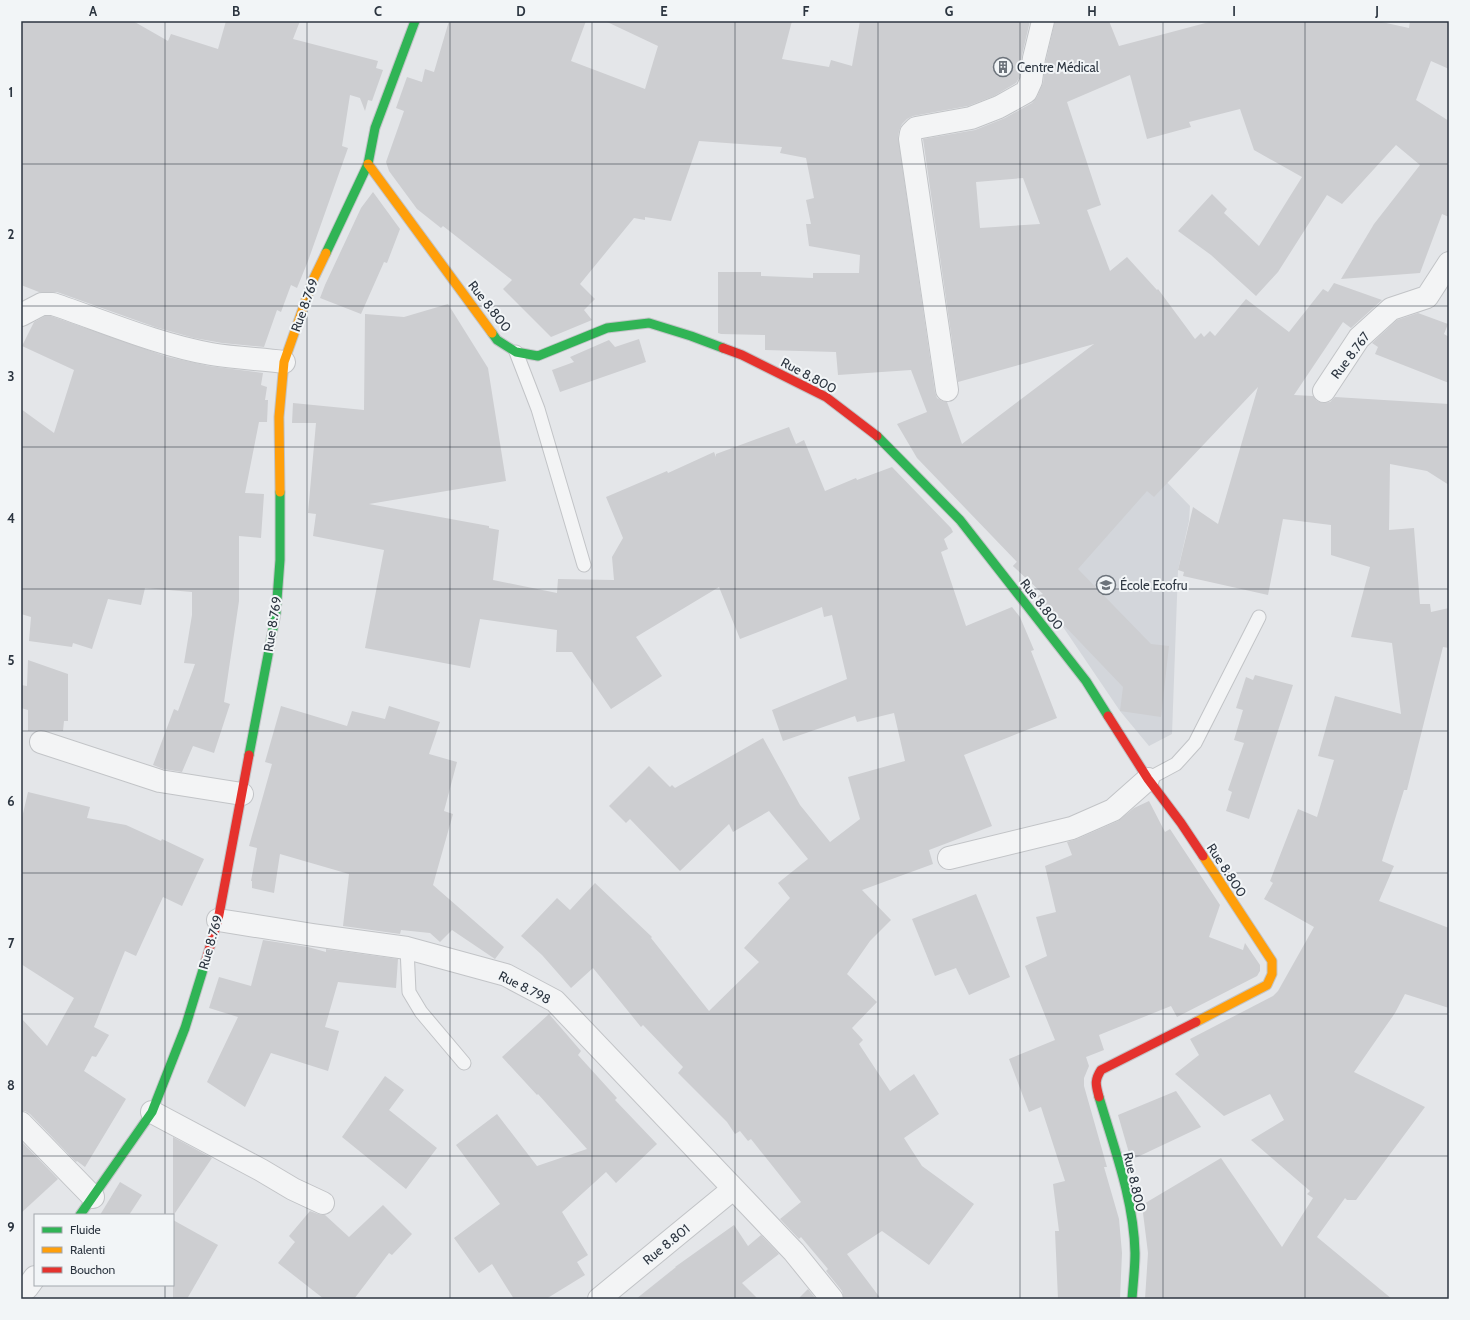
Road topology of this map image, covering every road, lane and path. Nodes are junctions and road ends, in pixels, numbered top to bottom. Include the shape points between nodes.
1 (415, 21) edge
2 (1042, 21) edge
3 (368, 164) junction
4 (1449, 263) edge
5 (21, 315) edge
6 (516, 352) junction
7 (284, 362) junction
8 (947, 390) dead end
9 (1324, 391) dead end
10 (584, 565) dead end
11 (1259, 617) dead end
12 (41, 742) dead end
13 (1148, 779) junction
14 (242, 794) junction
15 (949, 858) dead end
16 (218, 920) junction
17 (407, 948) junction
18 (464, 1063) dead end
19 (152, 1112) junction
20 (21, 1123) edge
21 (733, 1189) junction
22 (93, 1197) junction
23 (323, 1204) dead end
24 (81, 1214) edge
25 (599, 1299) edge
26 (832, 1299) edge
27 (1132, 1299) edge

1 - 3 street, Rue 8.769 via 375,128
2 - 8 street via 1031,81 1026,92 999,107 971,118 916,128 910,139
3 - 6 street, Rue 8.800 via 497,340
3 - 7 street, Rue 8.769 via 313,280
4 - 9 street, Rue 8.767 via 1427,297 1391,309 1359,338
5 - 7 street via 42,304 53,304 176,346 211,354
6 - 10 lane via 538,409
6 - 13 street, Rue 8.800 via 538,356 607,328 649,323 742,355 826,397 882,439 960,520 1086,681
7 - 14 street, Rue 8.769 via 279,417 280,560 276,612
11 - 13 lane via 1195,743 1176,764
12 - 14 street via 160,781
13 - 15 street via 1113,810 1072,828
13 - 27 street, Rue 8.800 via 1181,823 1272,961 1272,974 1267,985 1101,1070 1096,1078 1130,1214 1135,1253
14 - 16 street, Rue 8.769
16 - 17 street, Rue 8.798
16 - 19 street, Rue 8.769 via 185,1028
17 - 18 lane via 409,992 421,1012
17 - 21 street, Rue 8.798 via 506,974 555,1001
19 - 22 street, Rue 8.769
19 - 23 street
20 - 22 street
21 - 25 street, Rue 8.801
21 - 26 street, Rue 8.798 via 794,1252
22 - 24 street, Rue 8.769

